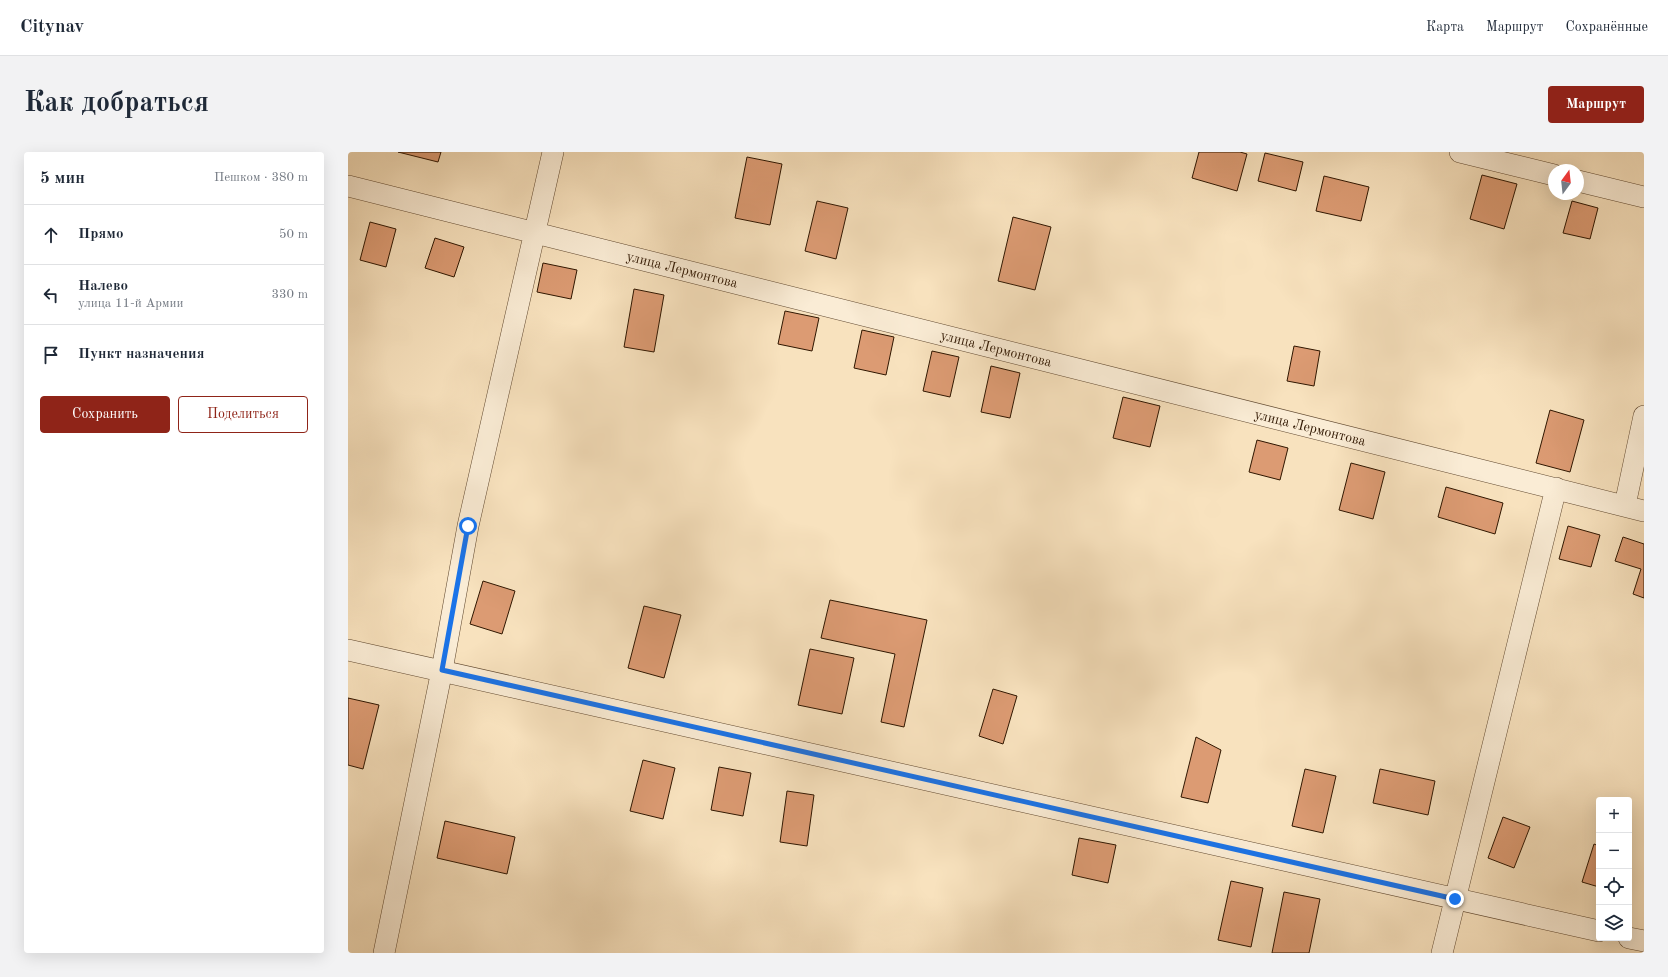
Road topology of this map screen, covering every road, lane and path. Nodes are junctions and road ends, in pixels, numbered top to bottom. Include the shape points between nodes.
1 (553, 152) edge
2 (1460, 152) edge
3 (1548, 174) edge
4 (1584, 182) edge
5 (348, 186) edge
6 (1644, 197) edge
7 (535, 233) junction
8 (1644, 416) edge
9 (1556, 488) junction
10 (1634, 508) edge
11 (348, 650) edge
12 (442, 670) junction
13 (1455, 899) junction
14 (1596, 930) edge
15 (1632, 939) edge
16 (1644, 942) edge
17 (384, 953) edge
18 (1442, 953) edge

1 - 7 street
2 - 3 street
4 - 6 street
5 - 7 street, улица Лермонтова
7 - 9 street, улица Лермонтова
7 - 12 street via 468,526
8 - 10 street
9 - 10 street, улица Лермонтова
9 - 13 street
11 - 12 street
12 - 13 street
12 - 17 street
13 - 14 street
13 - 18 street
15 - 16 street

